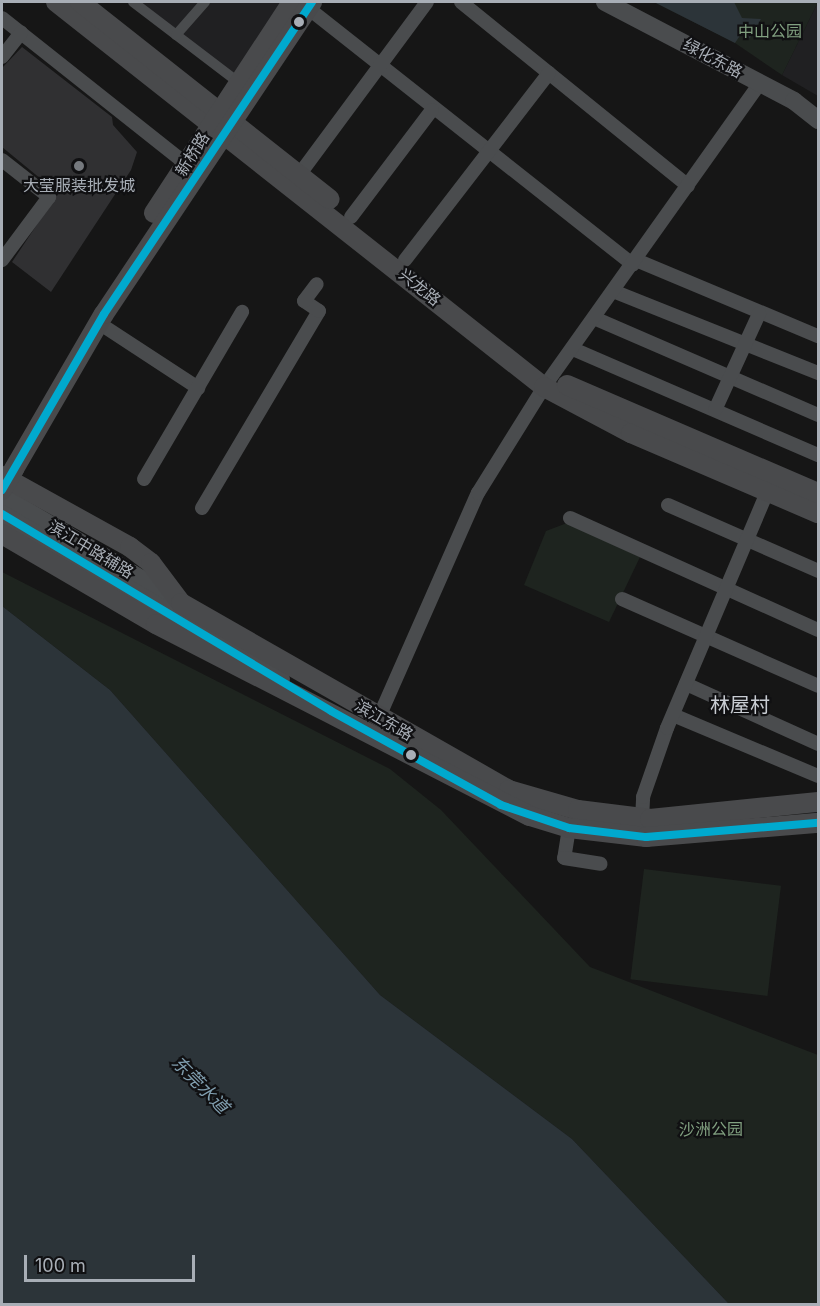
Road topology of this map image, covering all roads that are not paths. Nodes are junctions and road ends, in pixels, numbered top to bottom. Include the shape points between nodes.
1 (56, 2) edge
2 (80, 2) edge
3 (133, 2) edge
4 (203, 2) edge
5 (427, 2) edge
6 (461, 2) edge
7 (605, 2) edge
8 (620, 2) edge
9 (304, 4) edge
10 (2, 18) edge
11 (21, 33) junction
12 (176, 35) junction
13 (2, 57) edge
14 (380, 65) junction
15 (549, 73) junction
16 (234, 79) dead end
17 (760, 83) junction
18 (432, 110) junction
19 (819, 111) edge
20 (819, 120) edge
21 (223, 123) junction
22 (487, 153) junction
23 (2, 160) edge
24 (185, 163) junction
25 (299, 175) junction
26 (688, 186) junction
27 (168, 205) junction
28 (351, 217) junction
29 (2, 260) edge
30 (405, 260) junction
31 (634, 262) junction
32 (317, 284) dead end
33 (613, 291) junction
34 (242, 312) dead end
35 (759, 314) junction
36 (594, 318) junction
37 (108, 330) dead end
38 (819, 336) edge
39 (746, 344) junction
40 (573, 349) junction
41 (819, 373) edge
42 (730, 377) junction
43 (548, 382) junction
44 (198, 388) junction
45 (715, 410) junction
46 (819, 415) edge
47 (819, 455) edge
48 (5, 468) edge
49 (144, 479) dead end
50 (2, 490) edge
51 (767, 492) junction
52 (819, 494) edge
53 (2, 496) edge
54 (669, 505) dead end
55 (202, 508) dead end
56 (819, 513) edge
57 (2, 514) edge
58 (570, 518) dead end
59 (2, 534) edge
60 (747, 540) junction
61 (819, 571) edge
62 (726, 589) junction
63 (622, 599) dead end
64 (181, 603) junction
65 (819, 630) edge
66 (706, 637) junction
67 (686, 684) junction
68 (819, 686) edge
69 (331, 711) junction
70 (673, 715) junction
71 (379, 717) junction
72 (819, 744) edge
73 (819, 776) edge
74 (816, 802) edge
75 (642, 819) junction
76 (819, 823) edge
77 (569, 828) junction
78 (601, 864) dead end

1 - 21 main road, 兴龙路
2 - 21 main road, 兴龙路
3 - 12 street
4 - 12 street
5 - 14 street
6 - 15 street
7 - 17 street, 绿化东路
8 - 19 street, 绿化东路 via 764,75
9 - 14 street
9 - 21 main road, 新桥路
10 - 11 street
11 - 13 street
11 - 24 street
12 - 16 street
14 - 18 street
14 - 25 street
15 - 22 street
15 - 26 street
17 - 20 street, 绿化东路
17 - 26 street
18 - 22 street
18 - 28 street
21 - 24 main road, 新桥路
21 - 25 main road, 兴龙路
21 - 27 main road, 新桥路
21 - 43 main road, 兴龙路
22 - 30 street
22 - 31 street
23 - 29 street via 49,197
24 - 27 main road, 新桥路
25 - 28 main road, 兴龙路
26 - 31 street
27 - 48 main road, 新桥路
28 - 30 main road, 兴龙路
30 - 43 main road, 兴龙路
31 - 33 street
31 - 35 street
32 - 55 street via 304,301 319,311
33 - 36 street
33 - 39 street
34 - 44 street
35 - 38 street
35 - 39 street
36 - 40 street
36 - 42 street
37 - 44 street
39 - 41 street
39 - 42 street
40 - 43 street
40 - 45 street
42 - 45 street
42 - 46 street
43 - 51 main road, 兴龙路
43 - 52 main road, 兴龙路
43 - 71 street via 455,535
44 - 49 street
45 - 47 street
48 - 50 main road, 新桥路, bridge
48 - 64 main road, 滨江东路 via 151,563
51 - 56 main road, 兴龙路
51 - 60 street
53 - 64 street, 滨江中路辅路
54 - 60 street
57 - 69 street, 滨江中路辅路
58 - 62 street
59 - 69 main road, 滨江东路 via 156,624
60 - 61 street
60 - 62 street
62 - 65 street
62 - 66 street
63 - 66 street
64 - 71 main road, 滨江东路
66 - 67 street
66 - 68 street
67 - 70 street
67 - 72 street
69 - 77 main road, 滨江东路 via 501,805
70 - 73 street
70 - 75 street via 643,797
71 - 75 main road, 滨江东路 via 509,790 578,810
74 - 75 main road, 滨江东路
76 - 77 main road, 滨江东路 via 646,837
77 - 78 street via 564,858

